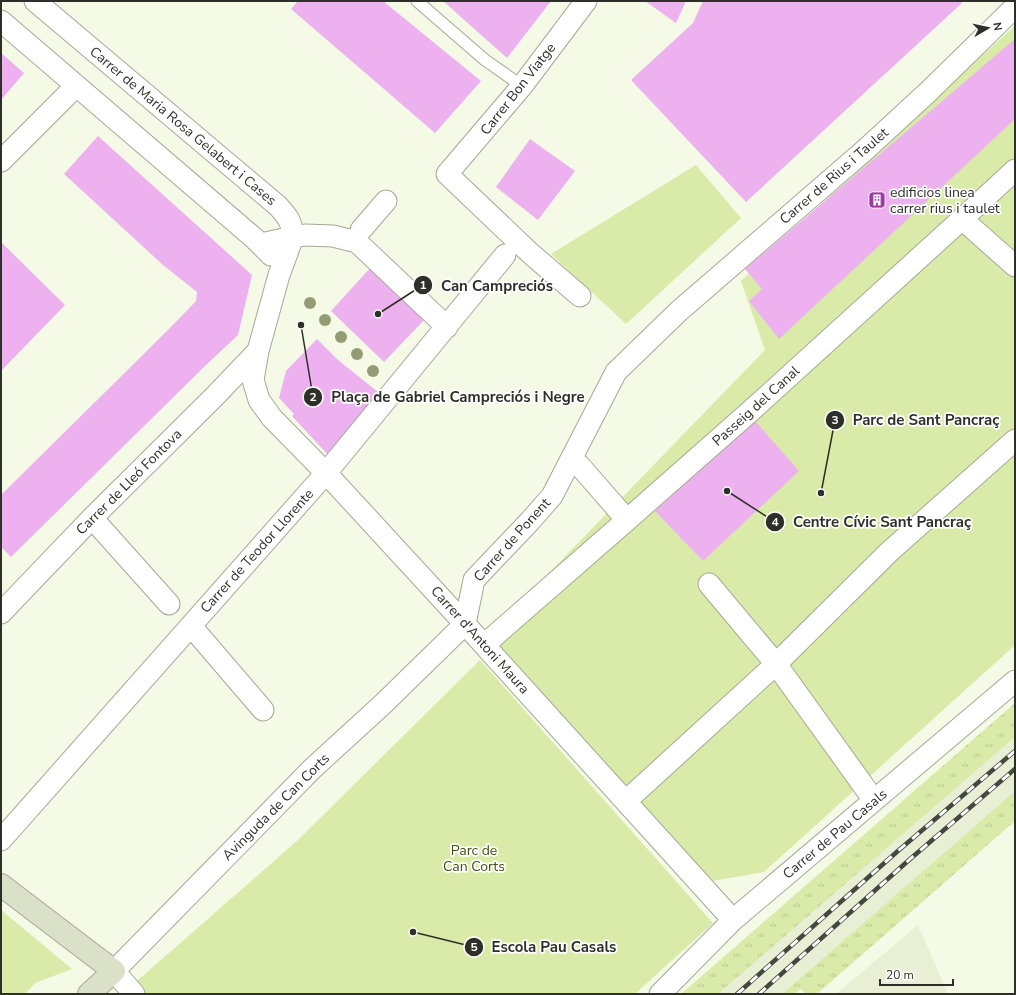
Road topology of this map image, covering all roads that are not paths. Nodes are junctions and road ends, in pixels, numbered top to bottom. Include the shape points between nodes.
1 (35, 1) edge
2 (417, 1) edge
3 (586, 1) edge
4 (1015, 7) edge
5 (1, 20) edge
6 (76, 86) junction
7 (522, 86) junction
8 (1, 161) edge
9 (1015, 170) edge
10 (386, 201) dead end
11 (962, 220) junction
12 (361, 230) dead end
13 (293, 237) junction
14 (261, 244) junction
15 (505, 255) dead end
16 (1015, 266) edge
17 (279, 275) junction
18 (580, 296) dead end
19 (447, 327) junction
20 (647, 341) joint
21 (258, 351) junction
22 (1015, 440) edge
23 (579, 465) dead end
24 (326, 473) junction
25 (92, 518) junction
26 (627, 520) junction
27 (710, 584) dead end
28 (169, 604) dead end
29 (1, 613) edge
30 (465, 624) junction
31 (191, 626) junction
32 (492, 638) dead end
33 (776, 664) junction
34 (1015, 682) edge
35 (263, 710) dead end
36 (868, 792) dead end
37 (626, 801) junction
38 (1, 840) edge
39 (1, 885) edge
40 (733, 920) junction
41 (114, 972) junction
42 (89, 994) edge
43 (134, 994) edge
44 (660, 994) edge

1 - 13 street, Carrer de Maria Rosa Gelabert i Cases via 278,206 288,217
2 - 7 lane via 485,60
3 - 7 street, Carrer Bon Viatge
4 - 20 street, Carrer de Rius i Taulet via 865,150
5 - 6 street
6 - 8 street
6 - 14 street
7 - 18 street, Carrer Bon Viatge via 447,174 530,253
9 - 11 street, Passeig del Canal
10 - 12 street
11 - 16 street
11 - 26 street, Passeig del Canal
13 - 14 street
13 - 17 street, Carrer d'Antoni Maura
13 - 19 street via 333,236 357,242
14 - 17 street via 275,260
15 - 19 street, Carrer de Teodor Llorente
17 - 21 street, Carrer d'Antoni Maura
19 - 24 street, Carrer de Teodor Llorente
20 - 30 street, Carrer de Ponent via 616,372 552,496 474,580
21 - 24 street, Carrer d'Antoni Maura via 253,380 259,400 272,418
21 - 25 street, Carrer de Lleó Fontova
22 - 33 street via 889,552
23 - 26 street
24 - 30 street, Carrer d'Antoni Maura
24 - 31 street, Carrer de Teodor Llorente
25 - 28 street
25 - 29 street, Carrer de Lleó Fontova
26 - 32 street, Passeig del Canal
27 - 33 street
30 - 37 street, Carrer d'Antoni Maura
30 - 41 street, Avinguda de Can Corts via 312,769
31 - 35 street
31 - 38 street, Carrer de Teodor Llorente
33 - 36 street
33 - 37 street
34 - 40 street, Carrer de Pau Casals
37 - 40 street, Carrer d'Antoni Maura
39 - 41 street
40 - 44 street, Carrer de Pau Casals
41 - 42 street, Avinguda de Can Corts
41 - 43 street

